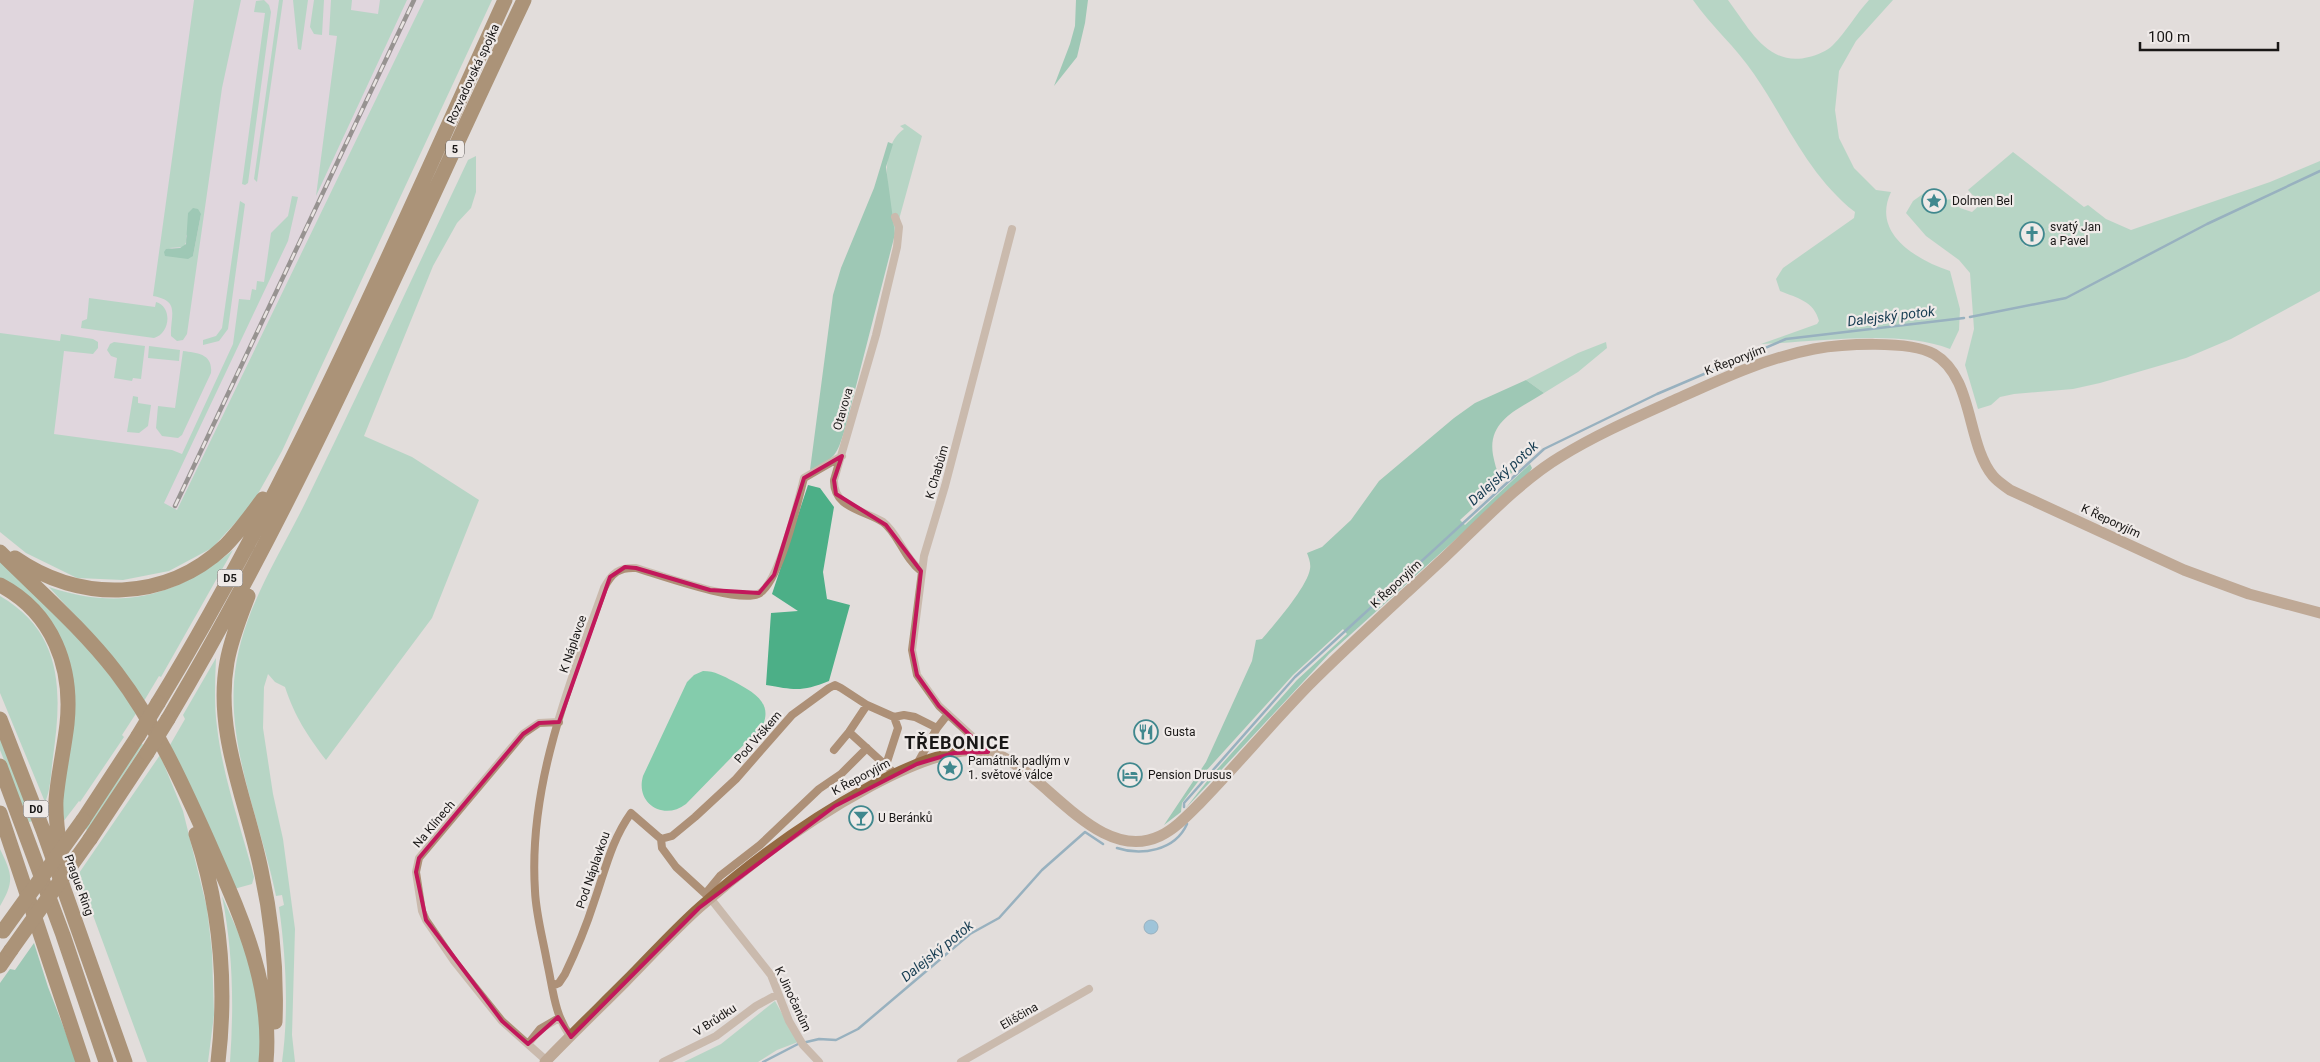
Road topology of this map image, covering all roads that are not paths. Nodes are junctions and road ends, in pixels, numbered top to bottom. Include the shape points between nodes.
1 (506, 0) edge
2 (524, 0) edge
3 (895, 216) dead end
4 (1012, 229) dead end
5 (371, 294) joint
6 (387, 298) joint
7 (296, 450) junction
8 (842, 456) junction
9 (278, 523) junction
10 (0, 547) edge
11 (0, 552) edge
12 (921, 570) junction
13 (0, 585) edge
14 (2320, 613) edge
15 (867, 705) junction
16 (948, 714) junction
17 (894, 717) junction
18 (0, 720) edge
19 (558, 722) junction
20 (937, 728) junction
21 (849, 732) junction
22 (867, 748) junction
23 (164, 750) junction
24 (834, 750) dead end
25 (988, 752) junction
26 (917, 764) junction
27 (0, 766) edge
28 (890, 769) junction
29 (0, 813) edge
30 (0, 836) edge
31 (661, 839) junction
32 (22, 883) junction
33 (708, 896) junction
34 (69, 900) junction
35 (1, 928) edge
36 (0, 964) edge
37 (552, 986) junction
38 (1089, 989) dead end
39 (778, 994) junction
40 (559, 1018) junction
41 (571, 1037) junction
42 (528, 1044) junction
43 (79, 1047) junction
44 (547, 1061) edge
45 (83, 1062) edge
46 (87, 1062) edge
47 (106, 1062) edge
48 (124, 1062) edge
49 (218, 1062) edge
50 (266, 1062) edge
51 (272, 1062) edge
52 (663, 1062) edge
53 (819, 1062) edge
54 (961, 1062) edge

1 - 5 highway, Rozvadovská spojka / 5
2 - 6 highway, Rozvadovská spojka / 5
3 - 8 street, Otavova via 899,227 897,247
4 - 12 street, K Chabům
5 - 7 highway, D5
6 - 9 highway, D5
7 - 10 highway via 253,513 225,546 199,566 165,582 124,590 78,587 42,574
7 - 35 highway, D5, bridge via 224,588 138,736 49,868
8 - 12 street, Otavova via 834,480 836,494 851,507 882,522
8 - 19 street, K Náplavce via 804,478 774,575 759,593 710,590 636,568 625,567 610,577
9 - 36 highway, D5, bridge via 168,720 90,839
9 - 51 highway via 237,626 224,688 230,753 261,869 270,919 276,986
11 - 23 highway via 112,667
12 - 16 street, K Chabům via 913,663 917,675
13 - 34 highway via 25,602 41,619 55,641 65,670 68,713 56,813
14 - 25 street, K Řeporyjím via 2249,594 2184,570 2010,490 1993,476 1984,459 1957,378 1935,355 1904,346 1830,346 1794,353 1738,371 1630,420 1542,469 1314,680 1200,803 1158,837 1127,840 1101,832 1011,763
15 - 17 street, Pod Vrškem
15 - 21 street
15 - 31 street, Pod Vrškem via 841,688 829,688 792,715 736,779 695,817 672,836
16 - 20 street
16 - 25 street, K Chabům
17 - 20 street, Pod Vrškem via 915,717
17 - 28 street via 898,728
18 - 34 highway, Prague Ring / D0
19 - 37 street, K Náplavce via 540,793 534,857 536,904
19 - 42 street, Na Klínech via 539,723 523,734 423,854 416,872 426,920 502,1021
20 - 26 street
21 - 22 street
21 - 24 street
22 - 28 street
22 - 33 street, K Řeporyjím via 760,845 720,876
23 - 49 highway via 197,838 215,912 222,983
23 - 50 highway via 191,803 250,942 264,995 268,1032
25 - 26 street, K Řeporyjím via 954,752
26 - 28 street, K Řeporyjím
27 - 47 highway, D0 via 60,926
28 - 33 street, K Řeporyjím
29 - 32 highway
30 - 32 highway
31 - 33 street, Pod Náplavkou via 662,848 676,867
31 - 37 street, Pod Náplavkou via 630,813 611,848 591,911 565,974 559,983
32 - 43 highway
33 - 39 street, K Jinočanům via 762,962
33 - 41 street, K Řeporyjím
34 - 48 highway, Prague Ring / D0
37 - 40 street, K Náplavce
38 - 54 street, Eliščina
39 - 52 street, V Brůdku via 716,1036
39 - 53 street, K Jinočanům via 802,1043
40 - 41 street, K Náplavce
40 - 42 street via 540,1029
41 - 44 street, K Řeporyjím
42 - 44 street, Na Klínech
43 - 45 highway
43 - 46 highway

